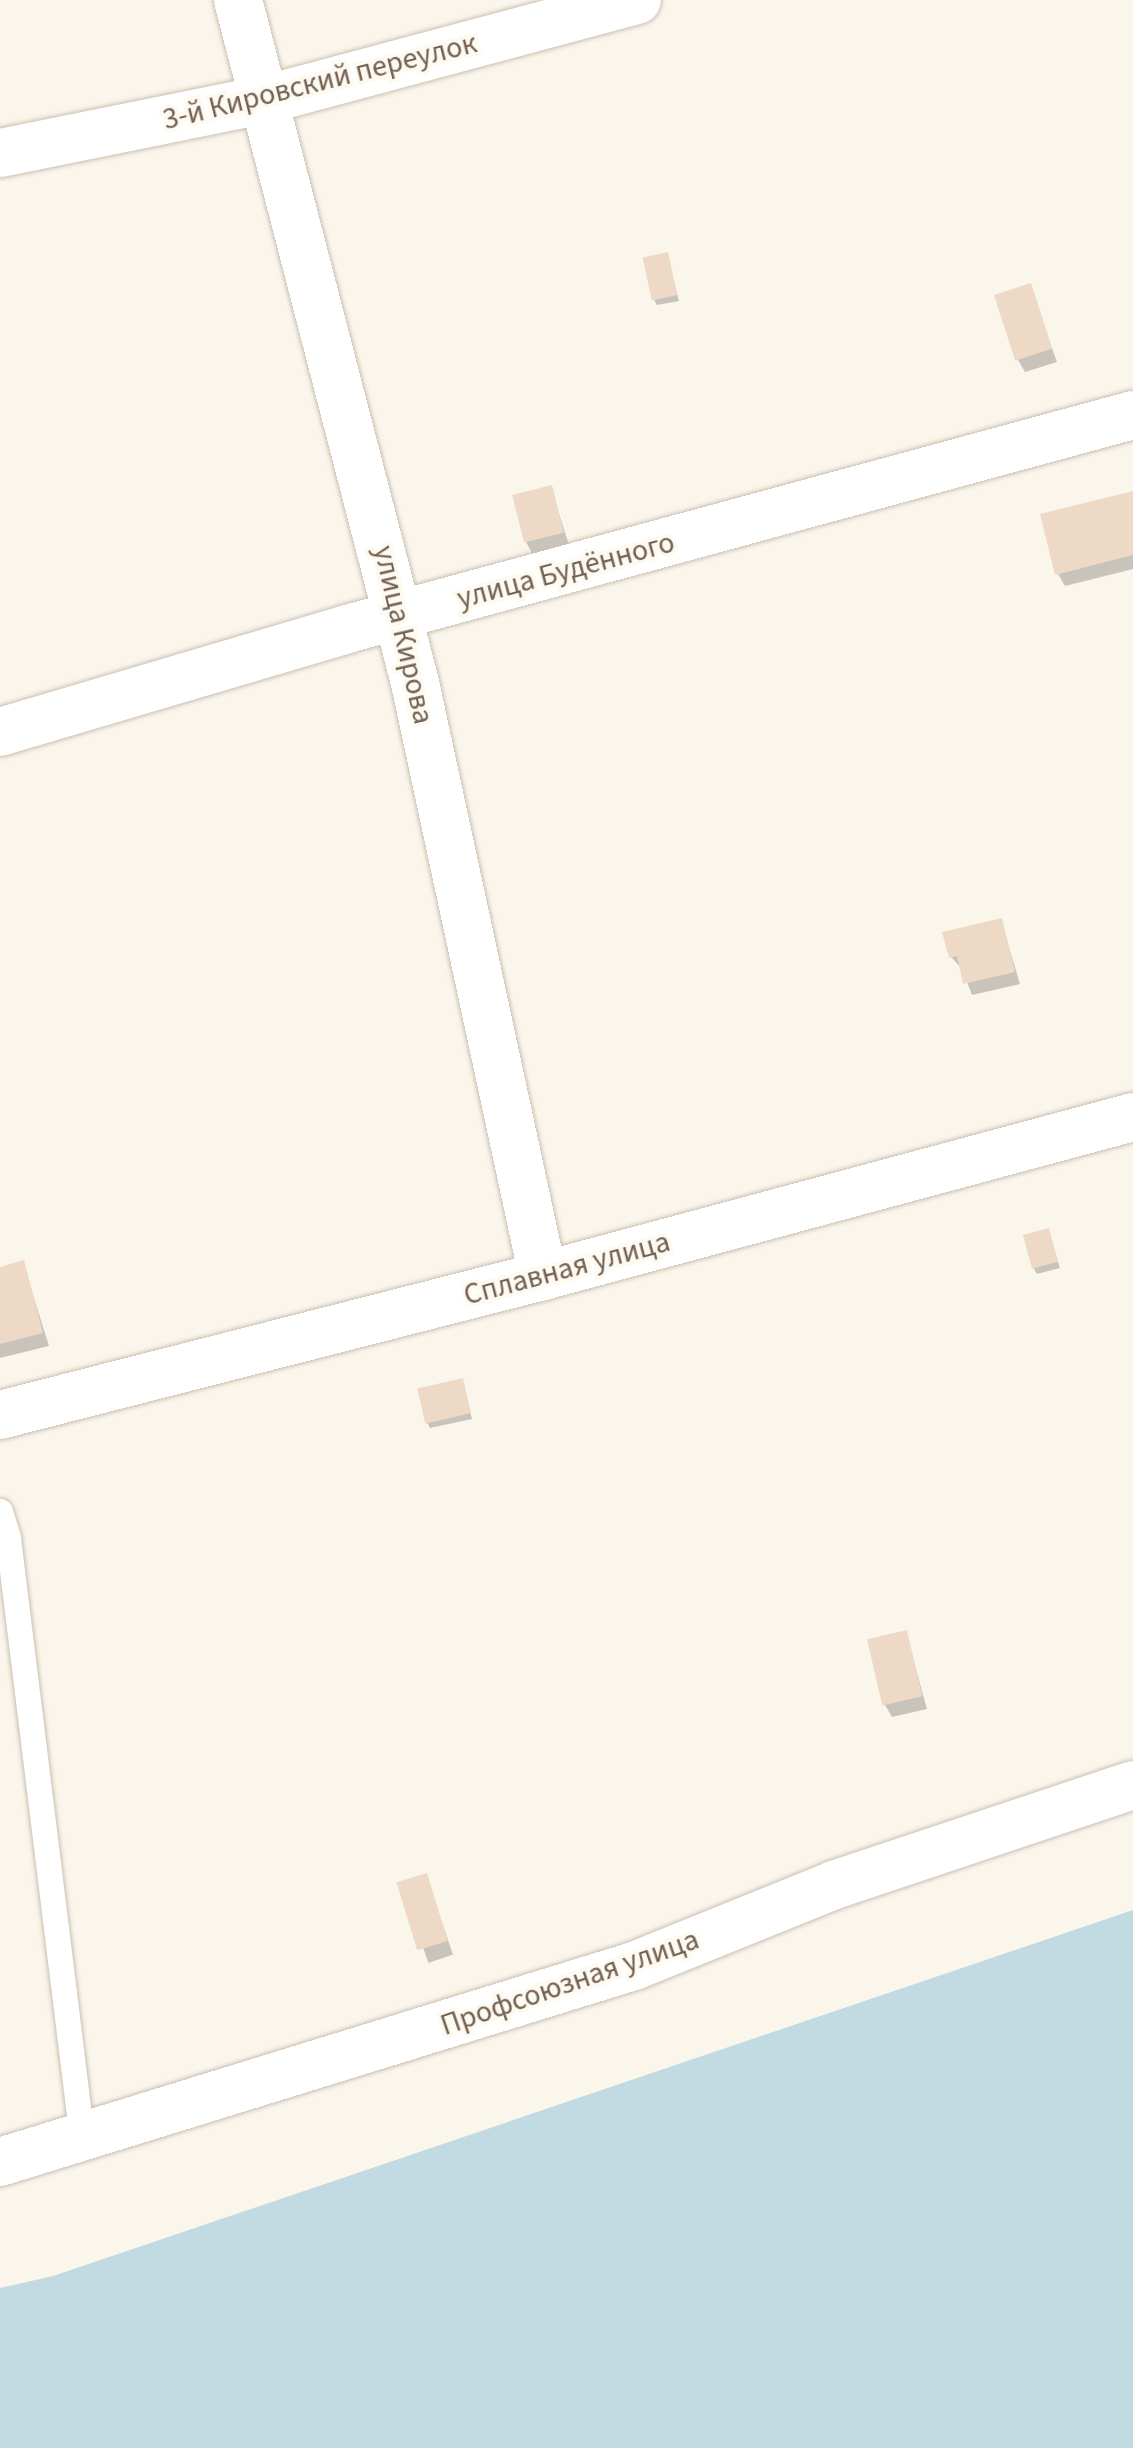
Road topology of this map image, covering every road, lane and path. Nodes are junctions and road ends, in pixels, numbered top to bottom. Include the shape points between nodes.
1 (238, 0) edge
2 (637, 0) edge
3 (264, 100) junction
4 (0, 154) edge
5 (1133, 416) edge
6 (399, 616) junction
7 (0, 732) edge
8 (1133, 1116) edge
9 (543, 1276) junction
10 (0, 1415) edge
11 (0, 1511) edge
12 (1133, 1785) edge
13 (82, 2139) junction
14 (0, 2162) edge

1 - 3 street, улица Кирова
2 - 3 street, 3-й Кировский переулок
3 - 4 street, 3-й Кировский переулок
3 - 6 street, улица Кирова
5 - 6 street, улица Будённого
6 - 7 street, улица Будённого
6 - 9 street, улица Кирова
8 - 9 street, Сплавная улица
9 - 10 street, Сплавная улица
11 - 13 lane
12 - 13 street, Профсоюзная улица via 834,1885 634,1966
13 - 14 street, Профсоюзная улица

